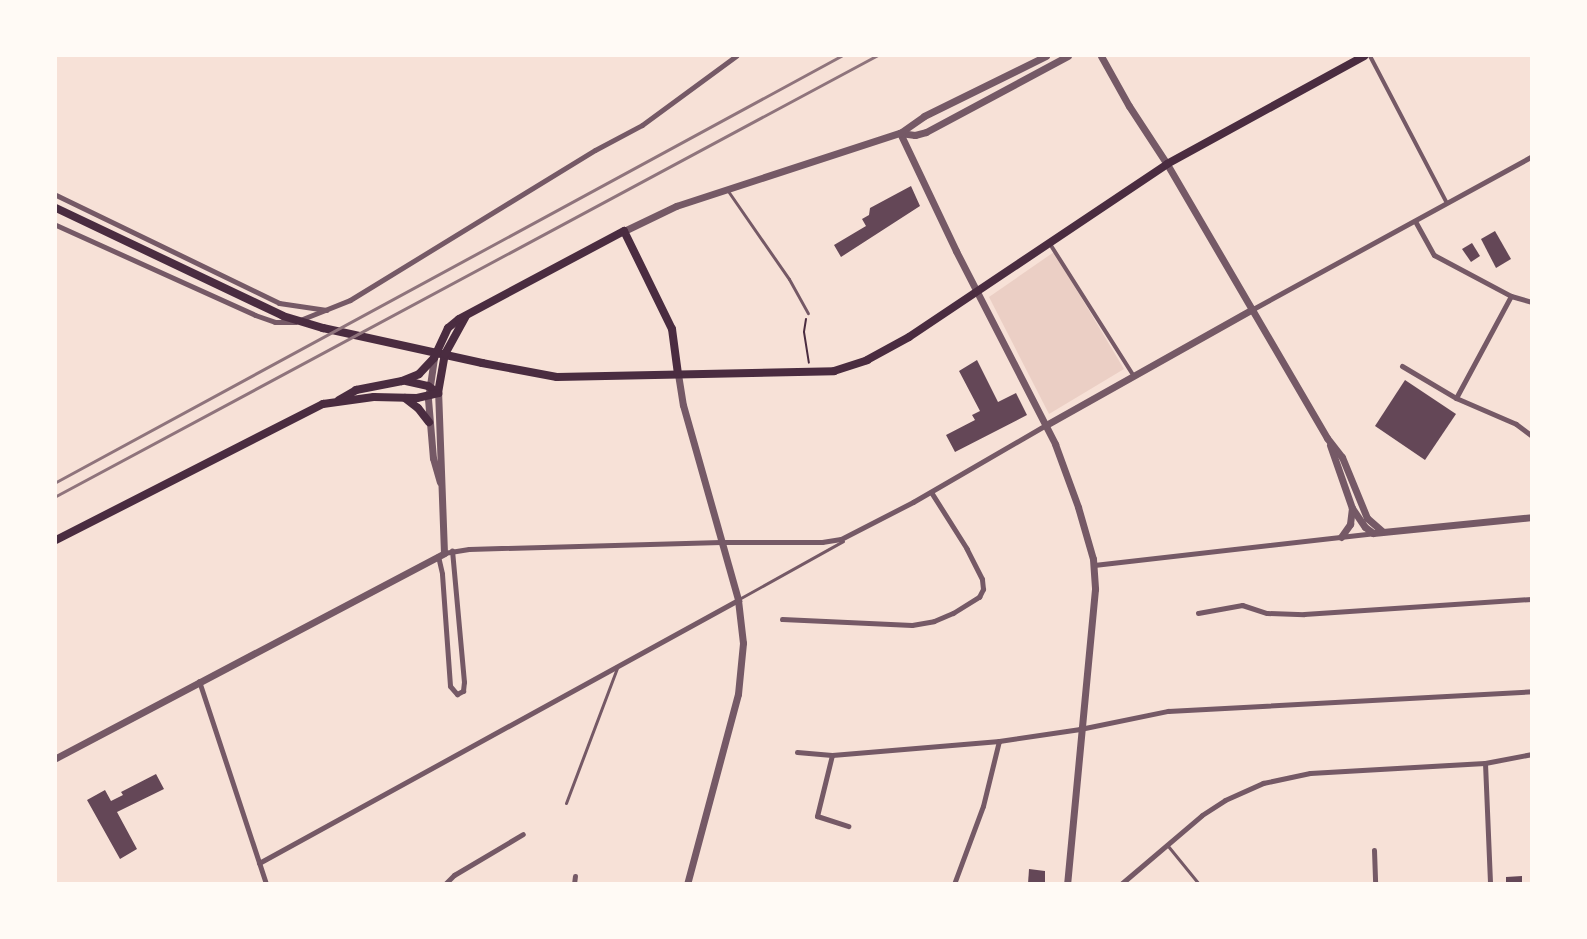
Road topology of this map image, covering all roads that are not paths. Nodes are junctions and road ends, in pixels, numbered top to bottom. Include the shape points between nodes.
1 (736, 56) edge
2 (1046, 56) edge
3 (1068, 56) edge
4 (1101, 56) edge
5 (1364, 56) edge
6 (1370, 56) edge
7 (900, 133) junction
8 (1532, 156) edge
9 (1167, 164) junction
10 (727, 189) junction
11 (56, 195) edge
12 (1447, 203) junction
13 (56, 208) edge
14 (1414, 221) junction
15 (56, 225) edge
16 (624, 231) junction
17 (1050, 244) junction
18 (978, 291) junction
19 (1511, 296) junction
20 (1532, 302) edge
21 (1253, 309) junction
22 (328, 310) junction
23 (808, 313) road end
24 (466, 316) junction
25 (434, 358) junction
26 (1401, 366) dead end
27 (678, 374) junction
28 (1134, 376) junction
29 (402, 381) junction
30 (428, 386) junction
31 (438, 393) junction
32 (404, 397) junction
33 (428, 397) junction
34 (1456, 398) junction
35 (339, 400) junction
36 (429, 422) junction
37 (1046, 425) junction
38 (1532, 436) edge
39 (1327, 438) junction
40 (441, 484) junction
41 (931, 492) junction
42 (1353, 508) junction
43 (1532, 517) edge
44 (1382, 531) junction
45 (1373, 533) junction
46 (850, 537) junction
47 (1341, 537) junction
48 (56, 540) edge
49 (721, 542) junction
50 (445, 553) junction
51 (1094, 565) junction
52 (1532, 599) edge
53 (738, 600) junction
54 (1198, 613) dead end
55 (782, 619) dead end
56 (618, 666) junction
57 (199, 681) junction
58 (1532, 691) edge
59 (1080, 729) junction
60 (999, 741) junction
61 (797, 752) dead end
62 (832, 754) junction
63 (1532, 754) edge
64 (56, 758) edge
65 (1485, 763) junction
66 (566, 803) dead end
67 (848, 826) dead end
68 (523, 834) dead end
69 (1167, 844) junction
70 (1374, 850) dead end
71 (259, 862) junction
72 (576, 876) dead end
73 (266, 884) edge
74 (445, 884) edge
75 (574, 884) edge
76 (687, 884) edge
77 (954, 884) edge
78 (1067, 884) edge
79 (1121, 884) edge
80 (1199, 884) edge
81 (1375, 884) edge
82 (1490, 884) edge

1 - 22 street via 642,125
2 - 7 street via 924,116
3 - 7 street via 926,132
4 - 9 street
5 - 9 main road
6 - 12 street
7 - 10 street
7 - 18 street via 945,231
8 - 12 street
9 - 17 main road
9 - 21 street
10 - 16 street via 676,206
10 - 23 lane
11 - 22 street via 279,303
12 - 14 street
13 - 27 main road via 294,320 542,376
14 - 19 street via 1434,255
14 - 21 street
15 - 22 street via 275,322 295,322
16 - 24 main road
16 - 27 main road via 672,329
17 - 18 main road
17 - 28 street
18 - 27 main road via 909,337 867,360 834,371
18 - 37 street
19 - 20 street
19 - 34 street
21 - 28 street
21 - 39 street
24 - 25 main road via 448,328
24 - 31 main road via 445,354
25 - 29 main road via 418,374
25 - 30 street
26 - 34 street
27 - 49 street
28 - 37 street
29 - 30 main road
29 - 35 main road via 356,390
30 - 31 main road
30 - 33 street
31 - 33 main road
31 - 40 street
32 - 33 main road
32 - 35 main road
32 - 36 main road
33 - 36 street
34 - 38 street via 1516,424
35 - 48 main road via 303,412
36 - 40 street via 434,469
37 - 41 street
37 - 51 street via 1072,487
39 - 42 street
39 - 44 street via 1348,470 1367,518
40 - 50 street
41 - 46 street
41 - 55 street via 982,579 979,597 934,621 912,625
42 - 45 street
42 - 47 street via 1350,524
43 - 44 street
44 - 45 street
45 - 47 street
46 - 49 street via 822,542
46 - 53 lane
47 - 51 street
49 - 50 street
49 - 53 street
50 - 50 street via 442,574 450,686 457,694 463,691 464,682
50 - 57 street
51 - 59 street via 1095,590
52 - 54 street via 1304,614 1267,613 1242,605
53 - 56 street
53 - 76 street via 743,644 738,694
56 - 66 lane
56 - 71 street
57 - 64 street
57 - 71 street
58 - 59 street via 1168,711
59 - 60 street
59 - 78 street
60 - 62 street
60 - 77 street via 983,806
61 - 62 street
62 - 67 street via 817,816
63 - 65 street
65 - 69 street via 1337,771 1274,780 1225,800
65 - 82 street
68 - 74 street
69 - 79 street
69 - 80 lane
70 - 81 street
71 - 73 street
72 - 75 street

